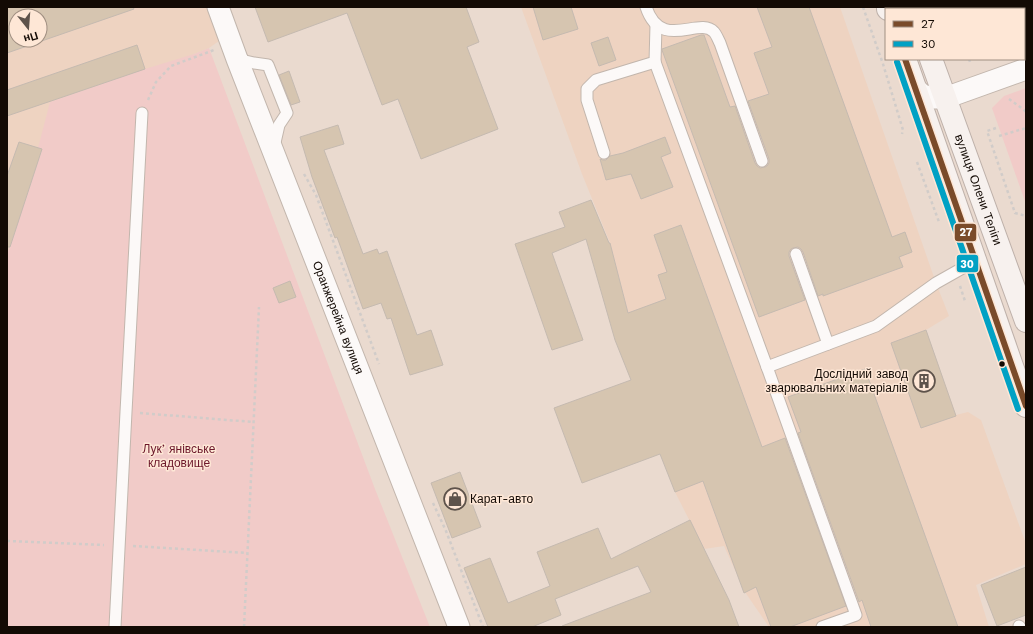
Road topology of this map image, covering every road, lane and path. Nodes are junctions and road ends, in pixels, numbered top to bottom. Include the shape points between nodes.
1 (218, 7) edge
2 (646, 7) edge
3 (862, 7) edge
4 (656, 25) junction
5 (210, 52) dead end
6 (237, 59) junction
7 (905, 60) edge
8 (931, 60) edge
9 (655, 62) junction
10 (1026, 70) edge
11 (915, 88) junction
12 (945, 98) junction
13 (1009, 99) dead end
14 (1026, 112) edge
15 (142, 114) joint
16 (996, 128) dead end
17 (1026, 128) edge
18 (902, 134) dead end
19 (999, 136) dead end
20 (273, 152) junction
21 (604, 153) dead end
22 (762, 161) dead end
23 (917, 162) dead end
24 (1026, 216) edge
25 (939, 223) dead end
26 (796, 254) dead end
27 (975, 261) junction
28 (259, 307) dead end
29 (1026, 321) edge
30 (828, 344) junction
31 (767, 367) junction
32 (1026, 406) edge
33 (126, 412) junction
34 (254, 422) junction
35 (115, 627) edge
36 (244, 627) edge
37 (459, 627) edge
38 (822, 627) edge

1 - 6 street, Оранжерейна вулиця
2 - 4 lane
3 - 18 path via 904,130
4 - 9 lane
4 - 22 lane via 667,30 683,31 704,27 714,31
5 - 15 path via 171,66 156,82
6 - 20 street, Оранжерейна вулиця
6 - 20 lane via 268,64 287,113 279,125
7 - 11 main road, вулиця Олени Теліги
8 - 12 main road, вулиця Олени Теліги
9 - 21 lane via 596,80 587,89 587,100
9 - 31 lane
10 - 12 street
11 - 12 street via 922,96
11 - 27 main road, вулиця Олени Теліги
12 - 29 main road, вулиця Олени Теліги
13 - 14 path
15 - 33 lane
16 - 24 path via 987,131 1015,213
17 - 19 path
20 - 37 street, Оранжерейна вулиця
23 - 25 path
26 - 30 lane
27 - 30 lane via 936,283 876,326
27 - 32 main road, вулиця Олени Теліги
28 - 34 path
30 - 31 lane
31 - 38 lane via 856,615
33 - 34 path
33 - 35 lane
34 - 36 path

